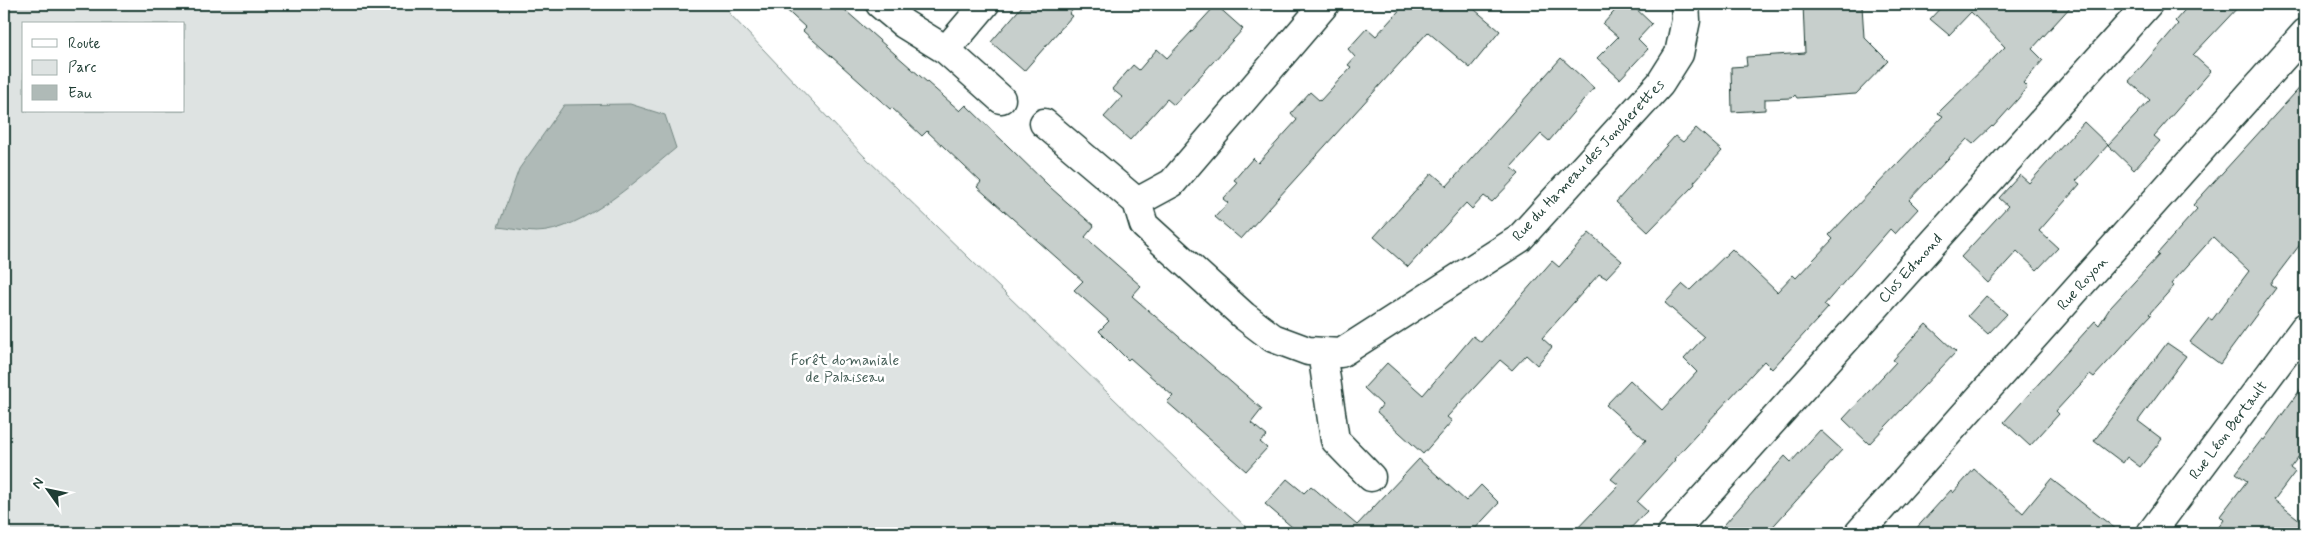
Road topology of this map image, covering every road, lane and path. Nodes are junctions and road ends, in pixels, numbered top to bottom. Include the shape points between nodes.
1 (880, 4) edge
2 (985, 4) edge
3 (1325, 4) edge
4 (1684, 4) edge
5 (2148, 4) edge
6 (2305, 33) edge
7 (946, 50) junction
8 (1001, 99) dead end
9 (1044, 124) dead end
10 (1137, 202) junction
11 (2305, 327) edge
12 (1322, 352) junction
13 (1371, 477) dead end
14 (1672, 533) edge
15 (1859, 533) edge
16 (2151, 533) edge

1 - 7 street via 904,24
2 - 7 street
3 - 10 street via 1172,183
4 - 12 street, Rue du Hameau des Joncherettes via 1686,20 1679,54 1660,84 1519,239 1341,353
5 - 14 street, Clos Edmond
6 - 15 street, Rue Royon
7 - 8 street
9 - 10 street
10 - 12 street, Rue du Hameau des Joncherettes via 1144,225 1244,316 1280,330 1308,351
11 - 16 street, Rue Léon Bertault
12 - 13 street via 1335,440

